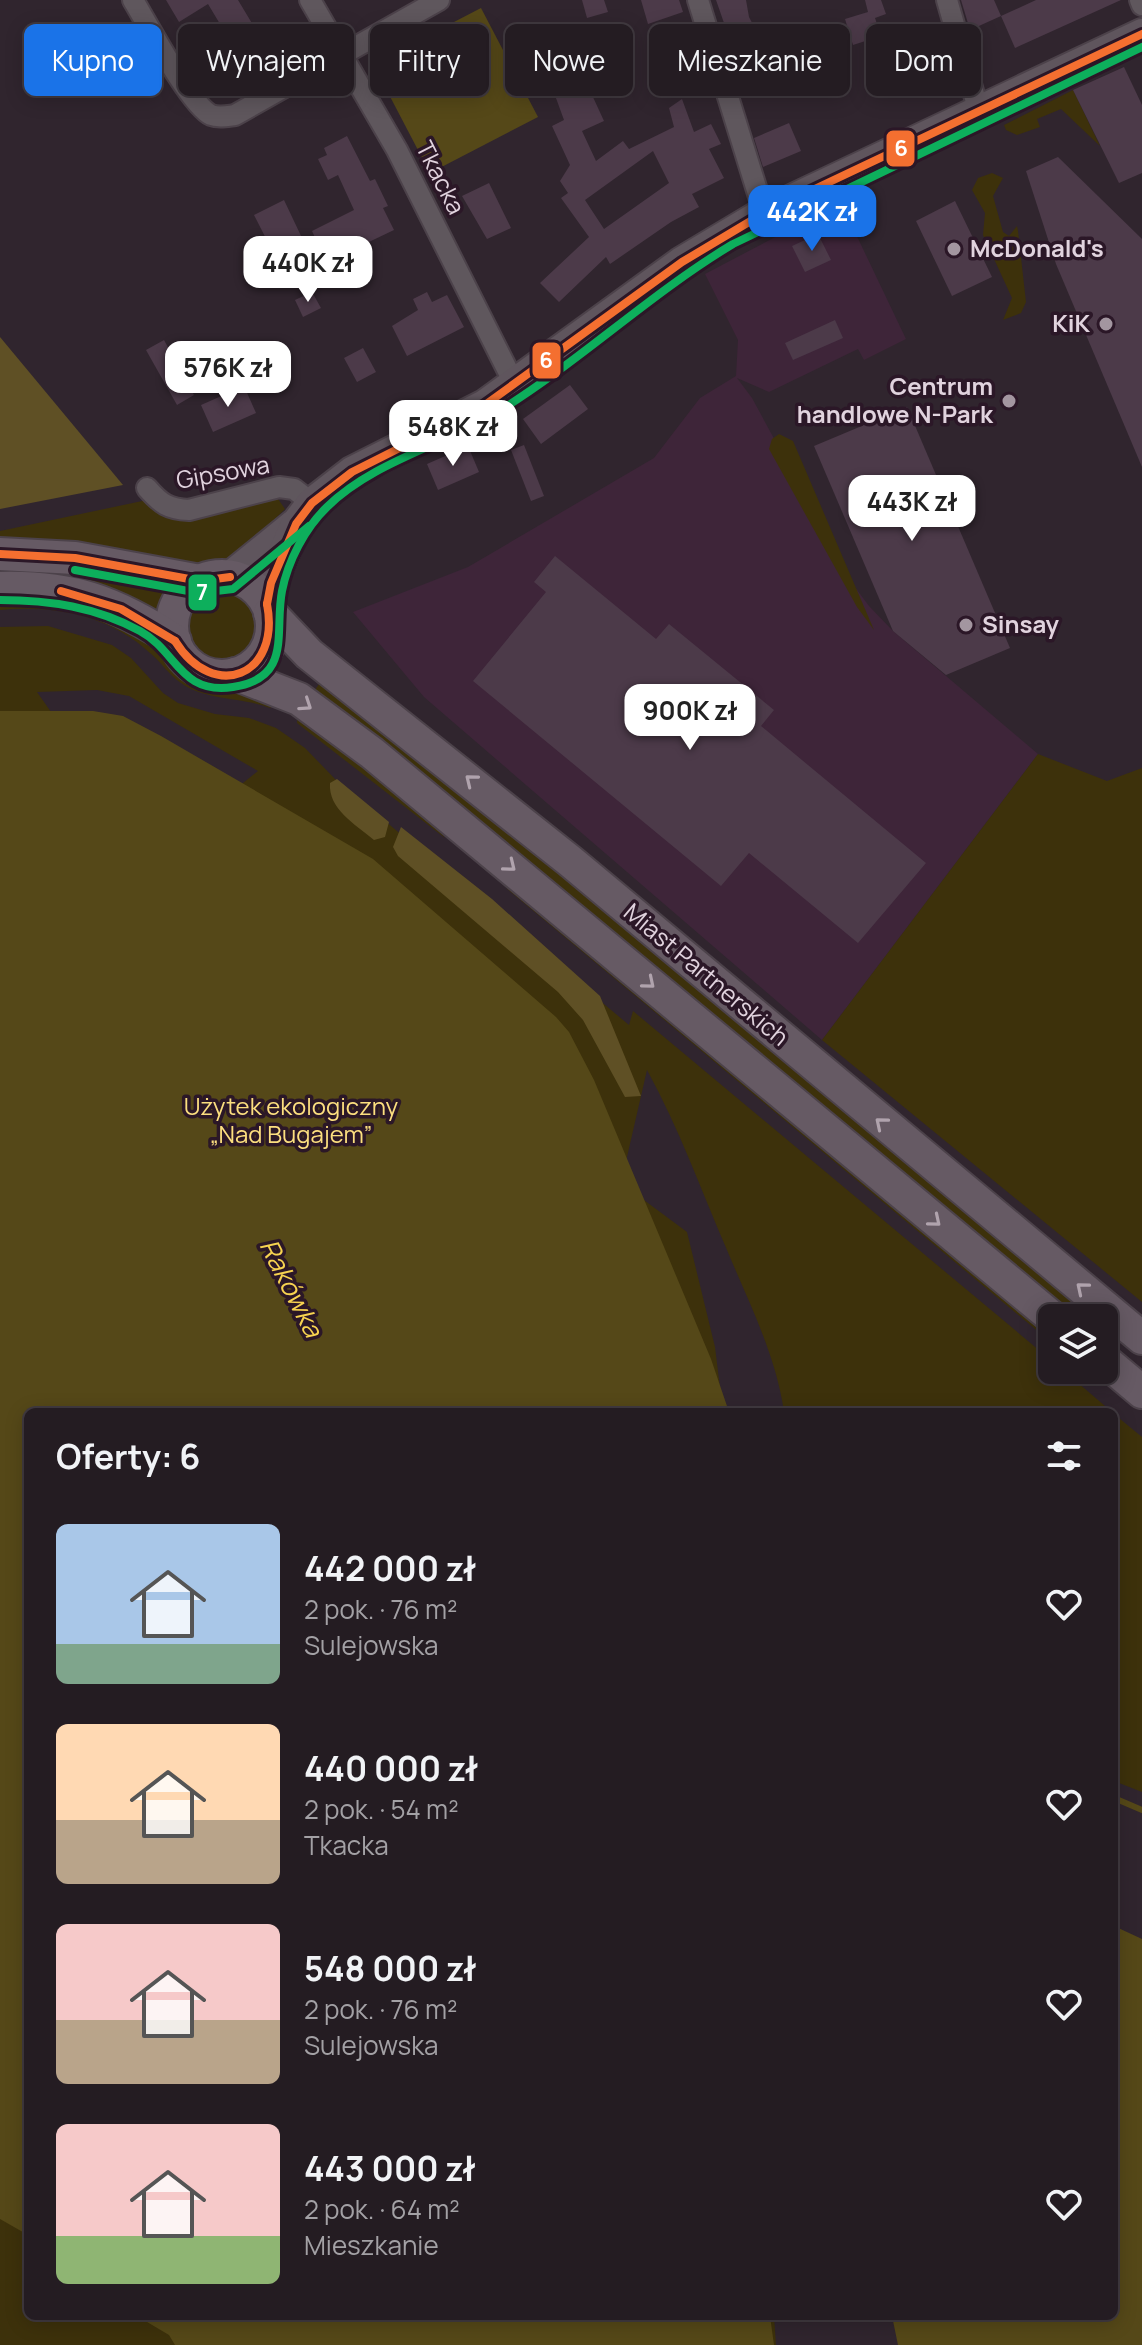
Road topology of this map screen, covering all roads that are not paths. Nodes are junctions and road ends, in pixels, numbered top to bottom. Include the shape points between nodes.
1 (133, 0) edge
2 (310, 0) edge
3 (439, 0) edge
4 (698, 0) edge
5 (947, 0) edge
6 (324, 24) edge
7 (1142, 34) edge
8 (354, 46) edge
9 (178, 73) edge
10 (354, 74) edge
11 (192, 96) edge
12 (268, 96) edge
13 (979, 112) junction
14 (764, 213) junction
15 (515, 385) junction
16 (147, 488) dead end
17 (304, 514) junction
18 (0, 554) edge
19 (215, 579) junction
20 (0, 588) edge
21 (269, 608) junction
22 (175, 641) junction
23 (235, 674) junction
24 (1038, 1306) edge
25 (1142, 1338) edge
26 (1118, 1372) edge
27 (1142, 1392) edge

1 - 9 street
2 - 6 street, Tkacka
3 - 8 street
4 - 14 street
5 - 13 street
7 - 13 main road
10 - 15 street, Tkacka
11 - 12 street via 213,116 235,115
13 - 14 main road
14 - 15 main road via 682,262
15 - 17 main road via 352,472
16 - 17 street, Gipsowa via 164,507 189,510 279,487 294,489
17 - 19 main road
17 - 21 main road via 271,583
18 - 19 main road via 75,558
19 - 21 main road via 248,583
19 - 22 main road via 185,594 175,611
20 - 22 main road via 94,598 128,611
21 - 23 main road via 268,647 258,661
25 -> 21 main road, Miast Partnerskich via 547,842 309,654
22 - 23 main road via 199,671
23 -> 24 main road, Miast Partnerskich via 299,699 372,753
26 - 27 main road

